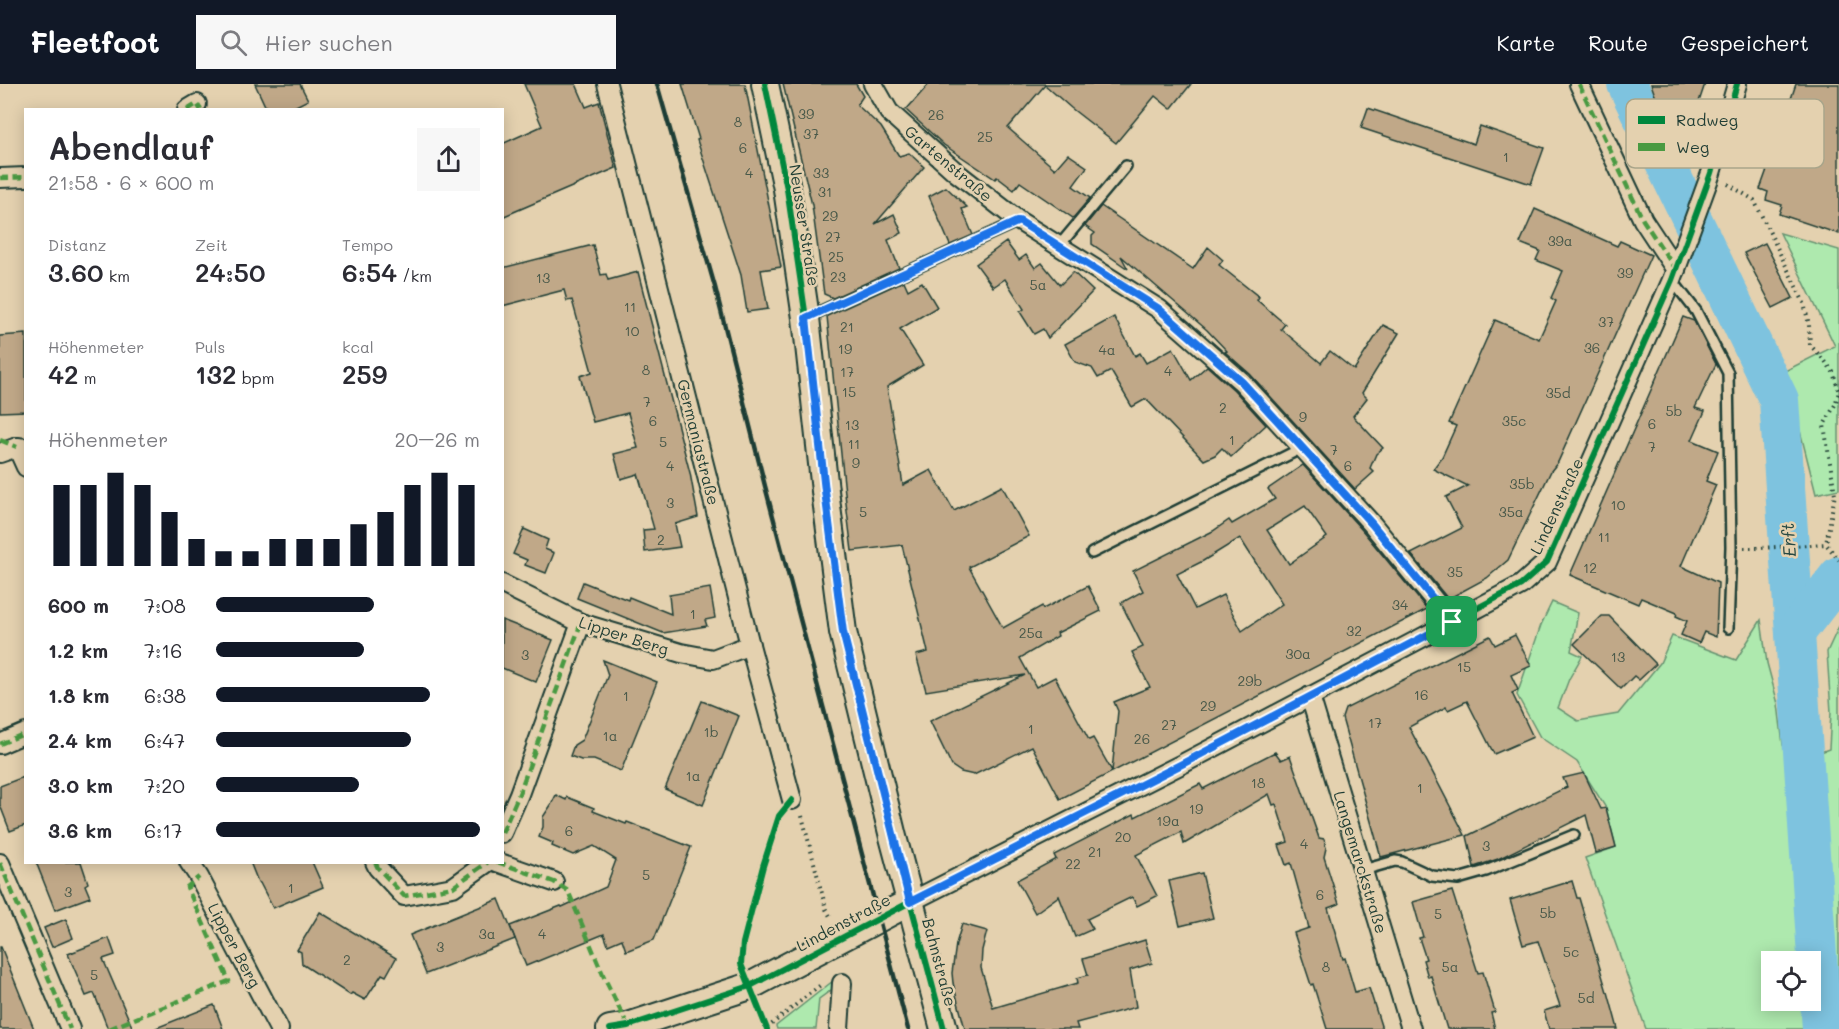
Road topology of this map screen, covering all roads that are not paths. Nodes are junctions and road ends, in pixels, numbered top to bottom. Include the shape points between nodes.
1 (607, 84) edge
2 (765, 84) edge
3 (873, 84) edge
4 (1579, 84) edge
5 (1737, 84) edge
6 (1733, 99) edge
7 (1126, 166) dead end
8 (1713, 168) edge
9 (24, 177) edge
10 (0, 178) edge
11 (1019, 221) junction
12 (1059, 246) junction
13 (1676, 270) junction
14 (806, 318) junction
15 (1302, 448) junction
16 (14, 449) edge
17 (24, 464) edge
18 (1092, 553) dead end
19 (504, 585) edge
20 (1452, 622) junction
21 (581, 623) junction
22 (1728, 628) dead end
23 (750, 645) junction
24 (1310, 696) junction
25 (24, 734) edge
26 (0, 744) edge
27 (792, 800) road end
28 (504, 828) edge
29 (1574, 835) dead end
30 (0, 862) edge
31 (190, 864) edge
32 (376, 864) edge
33 (485, 864) edge
34 (503, 864) edge
35 (1363, 870) junction
36 (554, 882) dead end
37 (910, 902) junction
38 (837, 979) road end
39 (70, 1029) edge
40 (279, 1029) edge
41 (610, 1029) edge
42 (839, 1029) edge
43 (944, 1029) edge
44 (1411, 1029) edge

1 - 23 street, Germaniastraße
2 - 14 street, Neusser Straße via 787,189
3 - 11 street, Gartenstraße via 889,112 957,173
4 - 13 street via 1643,220
5 - 6 street, Lindenstraße
7 - 12 lane
8 - 13 street, Lindenstraße
9 - 10 street
11 - 12 street, Gartenstraße
11 - 14 lane
12 - 15 street, Gartenstraße via 1159,309 1242,382
13 - 20 street, Lindenstraße via 1547,562 1521,585
13 - 22 lane via 1728,373
14 - 37 street, Neusser Straße via 843,632
15 - 18 lane
15 - 20 street, Gartenstraße via 1372,524
16 - 17 street
19 - 21 street, Lipper Berg
20 - 24 street, Lindenstraße
21 - 23 street, Lipper Berg via 712,659
21 - 28 street
23 - 27 street, Germaniastraße
24 - 35 street, Langemarckstraße
24 - 37 street, Lindenstraße
25 - 26 street
29 - 35 lane via 1458,879 1432,876 1402,861
30 - 39 street
31 - 40 street, Lipper Berg
32 - 33 street via 404,896 453,887
34 - 36 street
35 - 44 street, Langemarckstraße
37 - 41 street, Lindenstraße via 750,986
37 - 43 street, Bahnstraße
38 - 42 street

